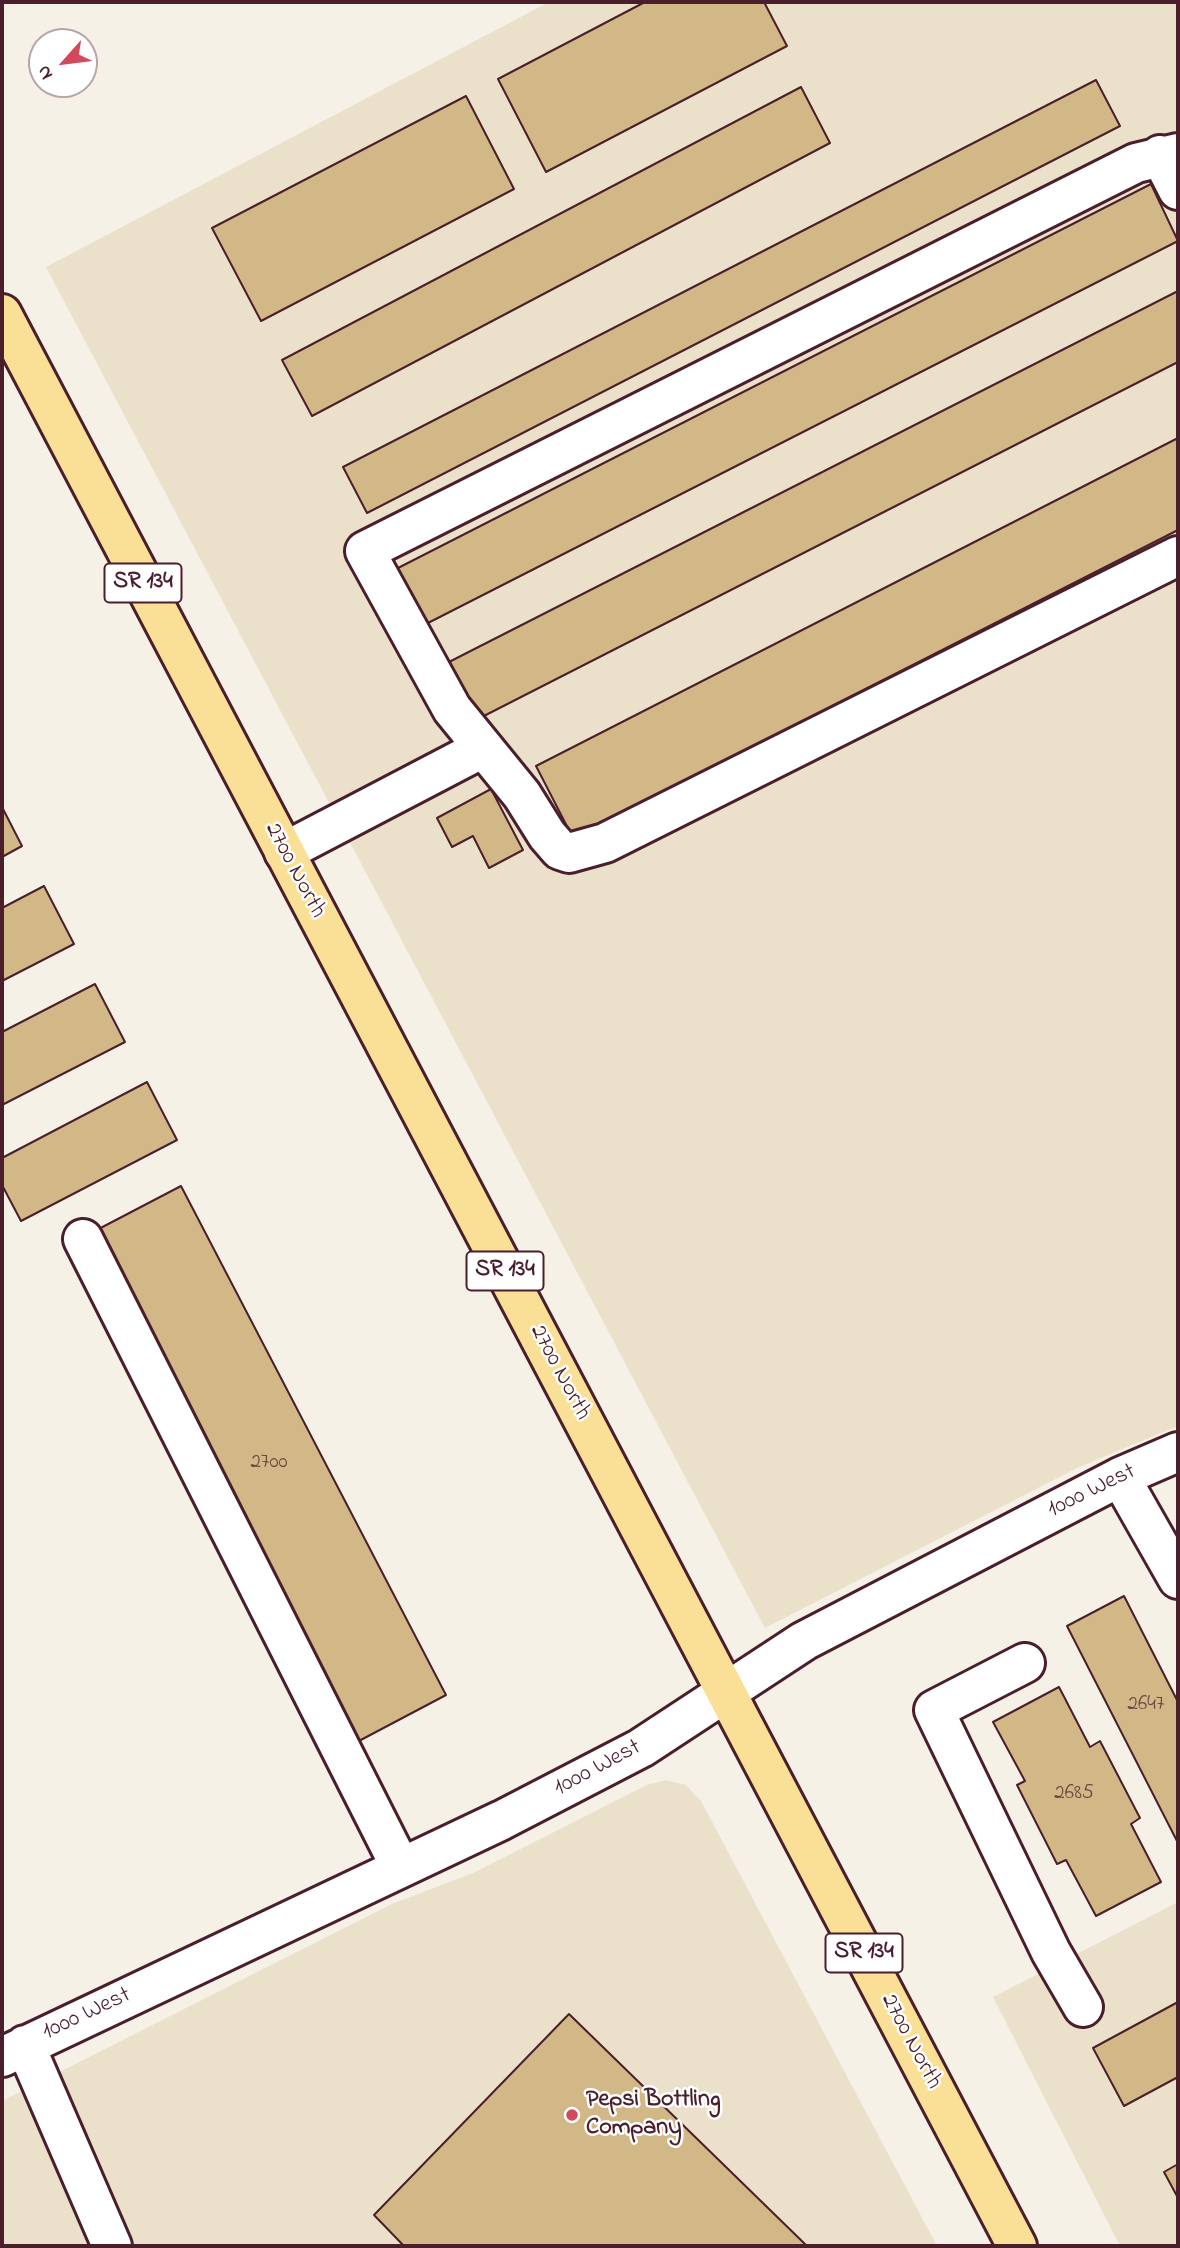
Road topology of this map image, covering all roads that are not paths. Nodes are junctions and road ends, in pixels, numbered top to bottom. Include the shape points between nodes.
1 (1169, 154) edge
2 (1178, 190) edge
3 (2, 314) edge
4 (1178, 556) edge
5 (482, 748) junction
6 (284, 852) junction
7 (83, 1239) dead end
8 (1178, 1452) edge
9 (1120, 1477) junction
10 (1176, 1570) edge
11 (1025, 1663) dead end
12 (726, 1691) junction
13 (400, 1866) junction
14 (1083, 2007) dead end
15 (13, 2051) edge
16 (112, 2246) edge
17 (1017, 2246) edge

1 - 2 street
1 - 5 street via 1136,163 365,551 452,709
3 - 6 main road, 2700 North / SR 134
4 - 5 street via 582,852 560,850
5 - 6 street
6 - 12 main road, 2700 North / SR 134
7 - 13 street
8 - 9 street, 1000 West
9 - 10 street
9 - 12 street, 1000 West via 804,1640
11 - 14 street via 934,1710 1051,1952
12 - 13 street, 1000 West via 641,1748 502,1820
12 - 17 main road, 2700 North / SR 134
13 - 15 street, 1000 West
15 - 16 street

